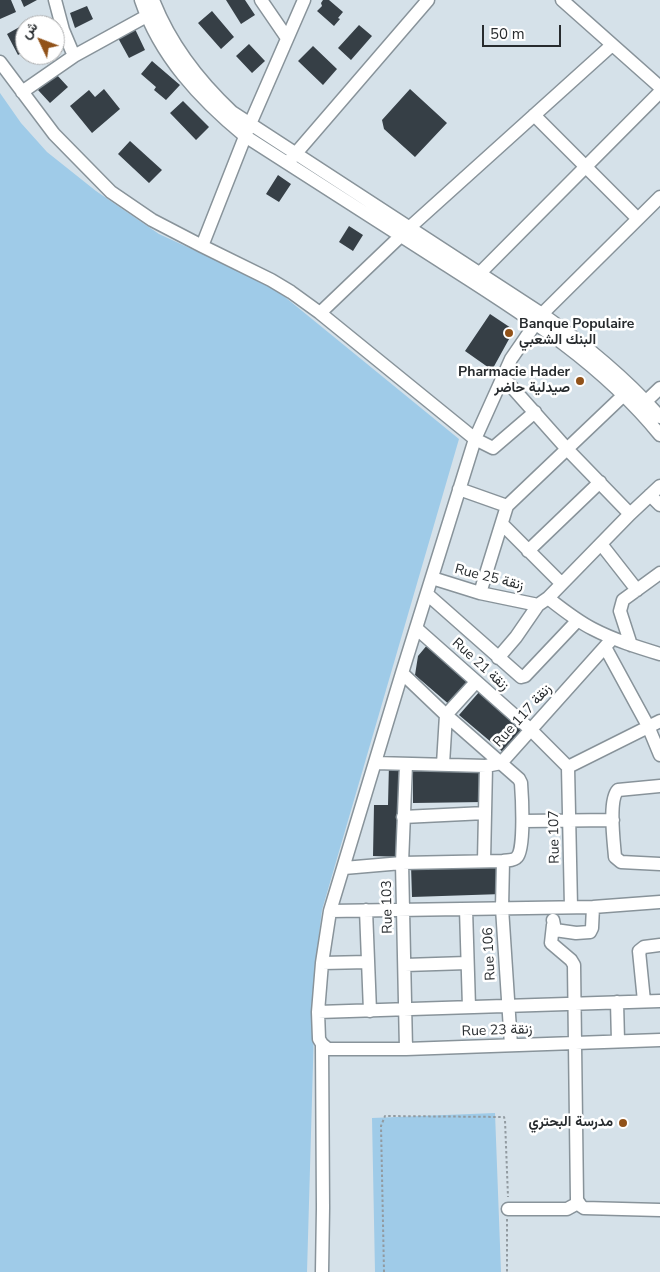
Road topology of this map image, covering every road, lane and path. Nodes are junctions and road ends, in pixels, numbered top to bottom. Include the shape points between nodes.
1 (54, 0) edge
2 (141, 0) edge
3 (261, 0) edge
4 (304, 0) edge
5 (428, 0) edge
6 (562, 0) edge
7 (152, 9) edge
8 (287, 38) junction
9 (612, 45) junction
10 (74, 56) junction
11 (0, 62) edge
12 (660, 87) edge
13 (22, 92) junction
14 (660, 92) edge
15 (534, 115) junction
16 (248, 130) junction
17 (292, 158) junction
18 (586, 166) junction
19 (660, 197) edge
20 (637, 218) junction
21 (405, 232) junction
22 (202, 246) junction
23 (476, 278) junction
24 (320, 313) junction
25 (539, 318) junction
26 (502, 376) junction
27 (660, 388) edge
28 (628, 391) junction
29 (642, 405) junction
30 (535, 412) junction
31 (660, 417) edge
32 (660, 435) edge
33 (476, 439) junction
34 (567, 449) junction
35 (600, 482) junction
36 (459, 489) junction
37 (655, 491) edge
38 (660, 505) edge
39 (507, 506) junction
40 (630, 514) junction
41 (502, 524) junction
42 (601, 544) junction
43 (528, 551) junction
44 (660, 573) edge
45 (432, 578) junction
46 (561, 583) junction
47 (637, 590) junction
48 (480, 592) junction
49 (427, 594) junction
50 (543, 601) junction
51 (578, 620) junction
52 (416, 628) junction
53 (609, 643) junction
54 (631, 645) junction
55 (660, 654) edge
56 (498, 658) junction
57 (402, 673) junction
58 (476, 682) junction
59 (446, 715) junction
60 (660, 721) edge
61 (648, 726) junction
62 (531, 730) junction
63 (660, 755) edge
64 (375, 763) junction
65 (501, 763) junction
66 (406, 764) junction
67 (443, 764) junction
68 (486, 766) junction
69 (568, 767) junction
70 (660, 786) edge
71 (486, 813) junction
72 (404, 817) junction
73 (570, 820) junction
74 (613, 820) junction
75 (523, 821) junction
76 (484, 861) junction
77 (502, 861) junction
78 (402, 864) junction
79 (660, 864) edge
80 (344, 868) junction
81 (660, 902) edge
82 (554, 907) junction
83 (571, 907) junction
84 (592, 907) junction
85 (502, 908) junction
86 (466, 909) junction
87 (366, 910) junction
88 (403, 910) junction
89 (330, 911) junction
90 (553, 925) junction
91 (660, 945) edge
92 (368, 962) junction
93 (322, 963) junction
94 (467, 963) junction
95 (405, 964) junction
96 (644, 1001) junction
97 (660, 1001) edge
98 (617, 1002) junction
99 (574, 1003) junction
100 (508, 1006) junction
101 (469, 1007) junction
102 (405, 1009) junction
103 (370, 1011) junction
104 (318, 1012) junction
105 (660, 1040) edge
106 (618, 1041) junction
107 (576, 1042) junction
108 (322, 1044) junction
109 (511, 1045) junction
110 (406, 1049) junction
111 (578, 1203) junction
112 (508, 1210) junction
113 (660, 1210) edge
114 (322, 1272) edge
115 (384, 1272) edge
116 (507, 1272) edge

1 - 10 street
2 - 7 street
3 - 8 street
4 - 8 street
5 - 17 street
6 - 9 street
7 - 10 street
7 - 16 street via 163,35 181,54 198,85 232,112
8 - 16 street
9 - 12 street
9 - 15 street
10 - 13 street
11 - 13 street
13 - 22 street via 54,134 111,192 152,220
14 - 18 street
15 - 18 street
15 - 21 street
16 - 17 street
16 - 22 street
17 - 21 street
18 - 20 street
18 - 23 street
19 - 20 street
20 - 25 street
21 - 23 street
21 - 24 street
22 - 24 street via 271,280
23 - 25 street
24 - 33 street
25 - 26 street
25 - 28 street via 588,349
26 - 30 street
26 - 33 street
27 - 29 street
28 - 29 street
28 - 34 street
29 - 31 street
29 - 32 street
30 - 33 street via 492,448
30 - 34 street
33 - 36 street
34 - 35 street
34 - 39 street
35 - 40 street
35 - 43 street
36 - 39 street
36 - 45 street
37 - 38 street
37 - 40 street
39 - 41 street
40 - 42 street
41 - 43 street
41 - 48 street
42 - 46 street
42 - 47 street
43 - 46 street
44 - 47 street
45 - 48 street, Rue 25 زنقة
45 - 49 street
46 - 50 street
47 - 54 street via 623,600 620,608
48 - 50 street, Rue 25 زنقة
49 - 52 street
49 - 56 street
50 - 51 street
50 - 56 street
51 - 53 street
51 - 56 street via 523,677
52 - 57 street
52 - 58 street, Rue 21 زنقة
53 - 54 street
53 - 61 street
53 - 62 street, Rue 117 زنقة
54 - 55 street
57 - 59 street
57 - 64 street
58 - 59 street
58 - 62 street, Rue 21 زنقة
59 - 65 street
59 - 67 street
60 - 61 street
61 - 63 street
61 - 69 street
62 - 65 street, Rue 117 زنقة
62 - 69 street, Rue 21 زنقة
64 - 66 street, Rue 117 زنقة
64 - 80 street
65 - 68 street, Rue 117 زنقة
65 - 75 street via 521,783
66 - 67 street, Rue 117 زنقة
66 - 72 street, Rue 103
67 - 68 street, Rue 117 زنقة
68 - 71 street
69 - 73 street, Rue 107
70 - 74 street via 618,790 614,795
71 - 72 street
71 - 76 street
72 - 78 street, Rue 103
73 - 74 street
73 - 75 street
73 - 83 street, Rue 107
74 - 79 street via 616,858 620,862
75 - 77 street via 520,853 514,859
76 - 77 street
76 - 78 street
77 - 85 street, Rue 106
78 - 80 street
78 - 88 street, Rue 103
80 - 89 street
81 - 84 street
82 - 83 street
82 - 85 street
82 - 90 street
83 - 84 street
84 - 90 street via 590,932 558,931
85 - 86 street
85 - 100 street, Rue 106
86 - 88 street
86 - 94 street
87 - 88 street
87 - 89 street
87 - 92 street
88 - 95 street, Rue 103
89 - 93 street
90 - 99 street via 551,943 574,964
91 - 96 street via 644,947 640,951
92 - 93 street
92 - 103 street
93 - 104 street
94 - 95 street
94 - 101 street
95 - 102 street, Rue 103
96 - 97 street
96 - 98 street
98 - 99 street
98 - 106 street
99 - 100 street
99 - 107 street
100 - 101 street
100 - 109 street, Rue 106
101 - 102 street
102 - 103 street
102 - 110 street, Rue 103
103 - 104 street
104 - 108 street
105 - 106 street, Rue 23 زنقة
106 - 107 street, Rue 23 زنقة
107 - 109 street, Rue 23 زنقة
107 - 111 street
108 - 110 street, Rue 23 زنقة via 328,1049
108 - 114 street
109 - 110 street, Rue 23 زنقة
111 - 112 street via 567,1209
111 - 113 street via 584,1208
112 - 115 path via 504,1117 385,1116 381,1126
112 - 116 path

